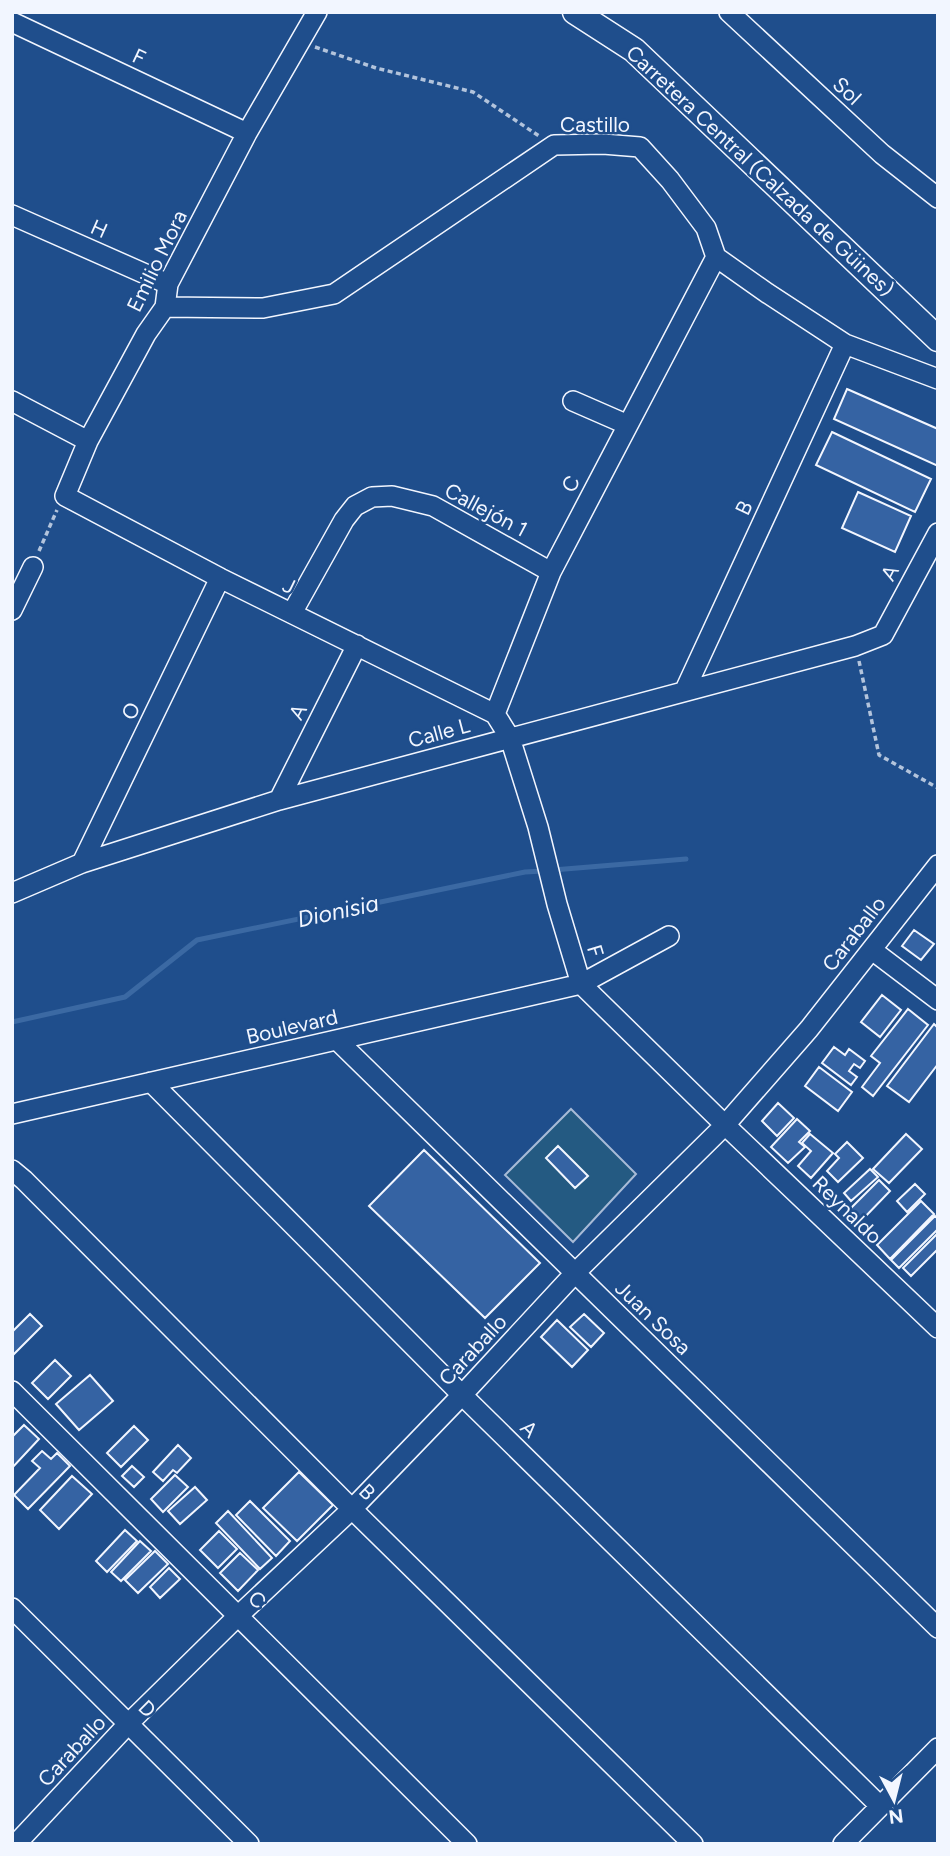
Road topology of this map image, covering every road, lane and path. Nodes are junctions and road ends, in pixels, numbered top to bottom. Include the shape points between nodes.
1 (317, 12) edge
2 (575, 12) edge
3 (729, 12) edge
4 (12, 22) edge
5 (300, 41) junction
6 (247, 133) junction
7 (554, 145) junction
8 (938, 198) edge
9 (12, 215) edge
10 (716, 257) junction
11 (168, 284) junction
12 (164, 307) junction
13 (938, 339) edge
14 (845, 344) junction
15 (938, 379) edge
16 (12, 401) edge
17 (573, 401) dead end
18 (628, 425) junction
19 (88, 441) junction
20 (65, 496) junction
21 (938, 533) edge
22 (33, 567) joint
23 (551, 572) junction
24 (220, 578) junction
25 (12, 610) edge
26 (292, 613) junction
27 (883, 635) joint
28 (357, 645) junction
29 (855, 646) junction
30 (685, 690) junction
31 (495, 714) junction
32 (510, 738) junction
33 (938, 788) edge
34 (279, 800) junction
35 (82, 863) junction
36 (938, 865) edge
37 (12, 893) edge
38 (668, 936) dead end
39 (872, 950) junction
40 (582, 984) junction
41 (938, 1000) edge
42 (338, 1041) junction
43 (151, 1082) junction
44 (12, 1114) edge
45 (725, 1125) junction
46 (12, 1170) edge
47 (575, 1273) junction
48 (938, 1328) edge
49 (12, 1391) edge
50 (462, 1395) junction
51 (352, 1509) junction
52 (12, 1608) edge
53 (239, 1615) junction
54 (938, 1628) edge
55 (129, 1723) junction
56 (938, 1748) edge
57 (879, 1805) junction
58 (16, 1842) edge
59 (249, 1844) edge
60 (467, 1844) edge
61 (693, 1844) edge
62 (843, 1844) edge

1 - 5 street, Emilio Mora
2 - 13 main road, Carretera Central (Calzada de Güines) via 634,50
3 - 8 street, Sol via 882,154
4 - 6 street, F
5 - 6 street, Emilio Mora
5 - 7 path via 376,68 473,92
6 - 11 street, Emilio Mora
7 - 10 street, Castillo via 639,147 706,228
7 - 12 street, Castillo via 334,294 263,308
9 - 11 street, H
10 - 14 street
10 - 18 street, C
11 - 12 street, Emilio Mora
12 - 19 street, Emilio Mora
14 - 15 street
14 - 30 street, B
16 - 19 street
17 - 18 street
18 - 23 street, C
19 - 20 street, Emilio Mora
20 - 22 path
20 - 24 street, J
21 - 27 street, A
22 - 25 street
23 - 26 street, Callejón 1 via 432,506 392,496 372,497 355,506 344,520
23 - 31 street, C
24 - 26 street, J
24 - 35 street, O
26 - 28 street, J
27 - 29 street, Calle L
28 - 31 street, J
28 - 34 street, A
29 - 30 street, Calle L
29 - 33 path via 879,755
30 - 32 street, Calle L
31 - 32 street
32 - 34 street, Calle L
32 - 40 street, F
34 - 35 street, Calle L
35 - 37 street, Calle L
36 - 39 street, Caraballo
38 - 40 street, Boulevard
39 - 41 street
39 - 45 street, Caraballo
40 - 42 street, Boulevard
40 - 45 street, F
42 - 43 street, Boulevard
42 - 47 street, Juan Sosa
43 - 44 street, Boulevard
43 - 50 street, A
45 - 47 street, Caraballo
45 - 48 street, Reynaldo
46 - 51 street, B
47 - 50 street, Caraballo
47 - 54 street, Juan Sosa
49 - 53 street, C
50 - 51 street, Caraballo
50 - 57 street, A
51 - 53 street, Caraballo
51 - 61 street, B
52 - 55 street, D
53 - 55 street, Caraballo
53 - 60 street, C
55 - 58 street, Caraballo
55 - 59 street, D
56 - 57 street
57 - 62 street

